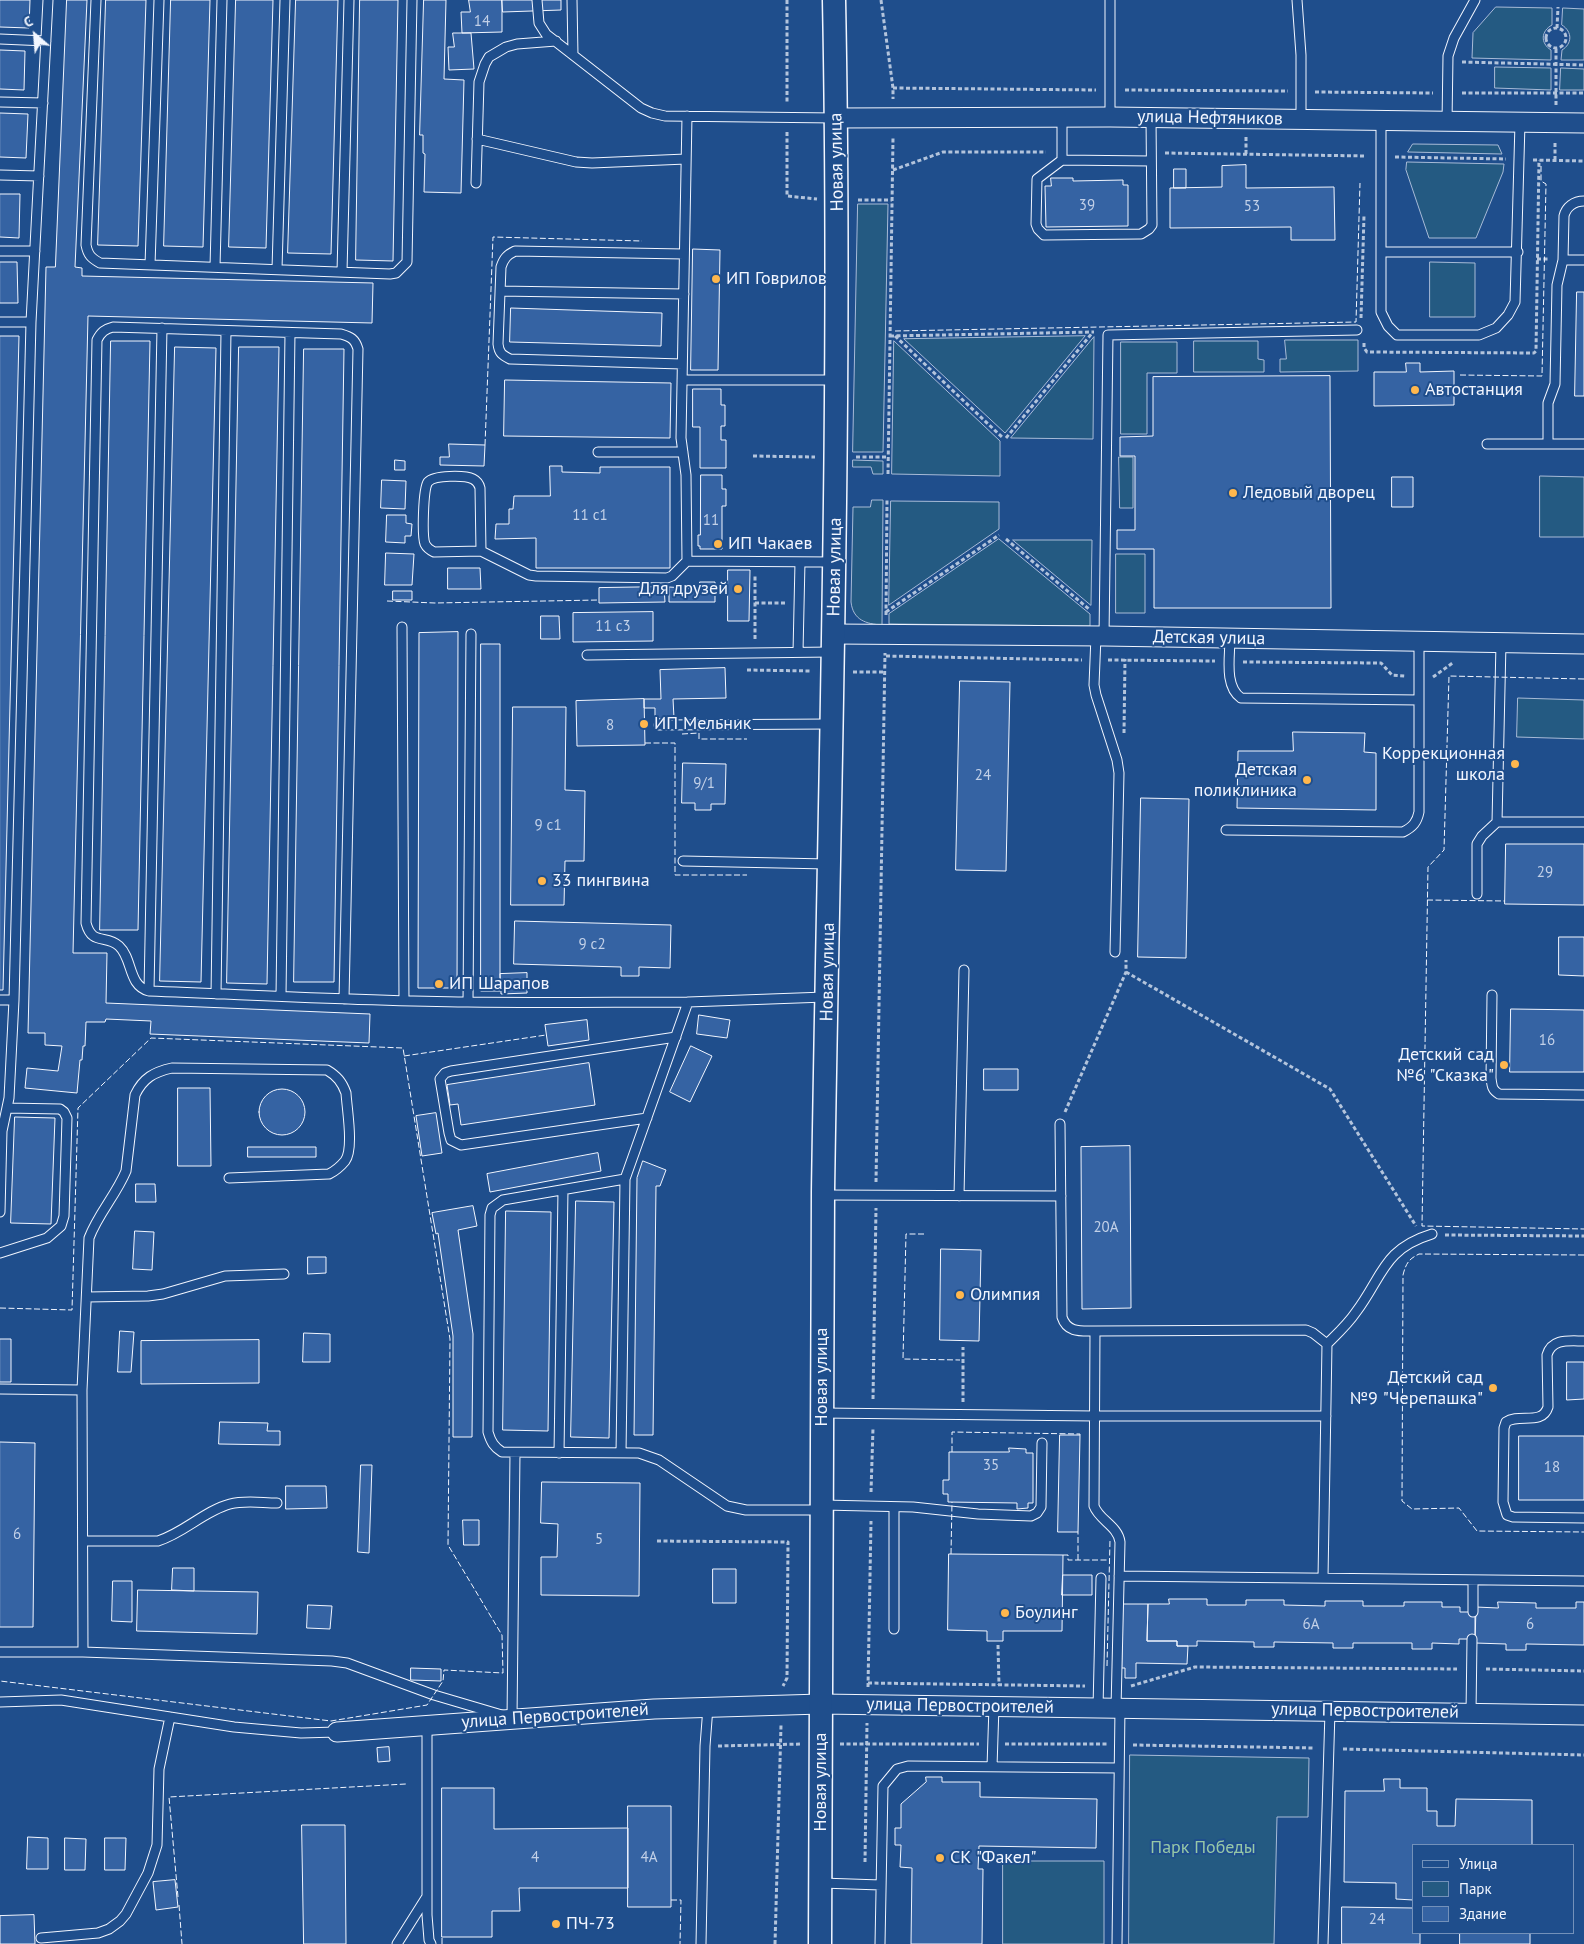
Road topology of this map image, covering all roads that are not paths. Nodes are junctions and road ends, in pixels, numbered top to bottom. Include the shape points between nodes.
1 (48, 0) edge
2 (96, 0) edge
3 (159, 0) edge
4 (222, 0) edge
5 (285, 0) edge
6 (349, 0) edge
7 (412, 0) edge
8 (537, 0) edge
9 (572, 0) edge
10 (834, 0) edge
11 (1110, 0) edge
12 (1296, 0) edge
13 (1475, 0) edge
14 (0, 39) edge
15 (46, 40) junction
16 (556, 41) junction
17 (573, 55) junction
18 (0, 102) edge
19 (43, 103) junction
20 (687, 116) junction
21 (1062, 117) junction
22 (1110, 117) junction
23 (836, 118) junction
24 (1151, 118) junction
25 (1300, 120) junction
26 (1382, 121) junction
27 (1447, 122) junction
28 (1520, 123) junction
29 (1584, 123) edge
30 (477, 139) junction
31 (1062, 156) junction
32 (1151, 157) junction
33 (686, 159) junction
34 (0, 175) edge
35 (39, 176) junction
36 (476, 183) dead end
37 (1584, 201) edge
38 (0, 251) edge
39 (35, 251) junction
40 (1381, 252) junction
41 (1518, 252) junction
42 (684, 254) junction
43 (1563, 260) junction
44 (1584, 260) edge
45 (150, 265) junction
46 (215, 267) junction
47 (277, 270) junction
48 (342, 272) junction
49 (500, 290) junction
50 (684, 294) junction
51 (0, 322) edge
52 (31, 322) junction
53 (162, 328) junction
54 (226, 330) junction
55 (1359, 330) road end
56 (290, 333) junction
57 (682, 364) junction
58 (682, 380) junction
59 (838, 380) junction
60 (1487, 444) dead end
61 (1548, 444) junction
62 (1584, 444) edge
63 (598, 452) dead end
64 (683, 452) junction
65 (481, 551) junction
66 (687, 561) junction
67 (800, 562) junction
68 (836, 562) junction
69 (402, 627) dead end
70 (1101, 631) junction
71 (471, 634) dead end
72 (1230, 638) junction
73 (1419, 641) junction
74 (834, 643) junction
75 (1501, 643) junction
76 (1584, 644) edge
77 (798, 652) junction
78 (587, 655) dead end
79 (1419, 700) junction
80 (832, 724) junction
81 (659, 725) dead end
82 (1497, 822) junction
83 (1584, 822) edge
84 (1226, 830) dead end
85 (683, 861) dead end
86 (830, 864) junction
87 (1477, 894) dead end
88 (1115, 952) dead end
89 (964, 970) dead end
90 (149, 991) junction
91 (216, 994) junction
92 (1492, 995) dead end
93 (281, 996) junction
94 (827, 997) junction
95 (344, 998) junction
96 (0, 1000) edge
97 (14, 1000) junction
98 (404, 1001) junction
99 (468, 1002) junction
100 (688, 1002) junction
101 (676, 1037) junction
102 (0, 1066) edge
103 (10, 1066) junction
104 (1584, 1096) edge
105 (7, 1108) junction
106 (647, 1118) junction
107 (1060, 1124) dead end
108 (1, 1130) edge
109 (229, 1178) dead end
110 (625, 1179) junction
111 (562, 1190) junction
112 (823, 1195) junction
113 (959, 1196) junction
114 (1061, 1196) junction
115 (0, 1212) edge
116 (1427, 1236) road end
117 (0, 1253) edge
118 (284, 1274) dead end
119 (86, 1297) junction
120 (1095, 1331) junction
121 (1584, 1341) edge
122 (1327, 1344) junction
123 (0, 1389) edge
124 (82, 1390) junction
125 (822, 1413) junction
126 (1095, 1416) junction
127 (1326, 1416) junction
128 (1042, 1443) dead end
129 (515, 1453) junction
130 (559, 1453) junction
131 (621, 1453) junction
132 (277, 1503) dead end
133 (894, 1507) junction
134 (822, 1508) junction
135 (1584, 1518) edge
136 (83, 1541) junction
137 (1119, 1576) junction
138 (1101, 1578) dead end
139 (1323, 1578) junction
140 (1473, 1580) junction
141 (1584, 1581) edge
142 (1472, 1612) dead end
143 (894, 1630) dead end
144 (1472, 1639) dead end
145 (0, 1652) edge
146 (83, 1652) junction
147 (0, 1702) edge
148 (820, 1704) junction
149 (708, 1706) junction
150 (994, 1706) junction
151 (1111, 1708) junction
152 (1330, 1711) junction
153 (1471, 1713) junction
154 (1584, 1715) edge
155 (170, 1717) junction
156 (512, 1718) junction
157 (427, 1724) junction
158 (337, 1732) joint
159 (992, 1767) junction
160 (1119, 1768) junction
161 (820, 1883) junction
162 (881, 1884) junction
163 (427, 1896) junction
164 (41, 1938) dead end
165 (397, 1944) edge
166 (431, 1944) edge
167 (701, 1944) edge
168 (820, 1944) edge
169 (880, 1944) edge
170 (1117, 1944) edge
171 (1323, 1944) edge

1 - 15 lane
2 - 45 lane via 86,245 88,254 100,263
3 - 45 lane
4 - 46 lane
5 - 47 lane
6 - 48 lane
7 - 48 lane via 406,262 396,273
8 - 16 lane via 539,23
9 - 17 lane
10 - 23 street, Новая улица
11 - 22 lane
12 - 25 lane via 1301,55
13 - 27 lane via 1448,56
14 - 15 lane
15 - 19 lane
16 - 17 lane
16 - 30 lane via 517,44 490,57 480,73
17 - 20 lane via 652,114
18 - 19 lane
19 - 35 lane
20 - 23 lane
20 - 33 lane
21 - 22 street, улица Нефтяников
21 - 23 street, улица Нефтяников
21 - 31 lane
22 - 24 street, улица Нефтяников
23 - 59 street, Новая улица
24 - 25 street, улица Нефтяников
24 - 32 lane
25 - 26 street, улица Нефтяников
26 - 27 street, улица Нефтяников
26 - 40 lane
27 - 28 street, улица Нефтяников
28 - 29 street, улица Нефтяников
28 - 41 lane
30 - 33 lane via 576,162
30 - 36 lane
31 - 32 lane
31 - 32 lane via 1036,184 1036,224 1044,235 1146,232 1152,225
33 - 42 lane
34 - 35 lane
35 - 39 lane
37 - 43 lane via 1572,204 1565,211
38 - 39 lane
39 - 52 lane
40 - 41 lane
40 - 41 lane via 1381,312 1397,335 1479,335 1496,328 1515,302
42 - 49 lane via 515,251 504,259 501,266
42 - 50 lane
43 - 44 lane
43 - 61 lane via 1557,285 1555,384 1548,403
45 - 46 lane
46 - 47 lane
47 - 48 lane
49 - 50 lane
49 - 57 lane via 499,351 510,359
50 - 57 lane
51 - 52 lane
52 - 97 lane
53 - 54 lane
53 - 90 lane
53 - 90 lane via 107,328 97,340 86,923 95,938 119,946 137,983
54 - 56 lane
54 - 91 lane
55 - 70 lane via 1108,335
56 - 93 lane
56 - 95 lane via 341,334 351,337 358,349
57 - 58 lane
58 - 59 lane
58 - 64 lane
59 - 68 street, Новая улица
60 - 61 lane
61 - 62 lane
63 - 64 lane
64 - 66 lane
65 - 65 lane via 478,483 468,478 432,479 425,488 424,538 428,549 434,552
65 - 66 lane via 536,576 667,578
66 - 67 lane
67 - 68 lane
67 - 77 lane
68 - 74 street, Новая улица
69 - 98 lane
70 - 72 street, Детская улица
70 - 74 street, Детская улица via 885,635
70 - 88 lane via 1094,685 1119,773
71 - 99 lane
72 - 73 street, Детская улица
72 - 79 lane via 1230,680 1235,694 1242,698
73 - 75 street, Детская улица
73 - 79 lane
74 - 77 lane
74 - 80 street, Новая улица
75 - 76 street, Детская улица
75 - 82 lane
77 - 78 lane
79 - 84 lane via 1418,812 1417,821 1410,828 1404,832
80 - 81 lane
80 - 86 street, Новая улица
82 - 83 lane
82 - 87 lane via 1477,844
85 - 86 lane
86 - 94 street, Новая улица
89 - 113 lane
90 - 91 lane
91 - 93 lane
92 - 104 lane via 1491,1078 1494,1091 1499,1094
93 - 95 lane
94 - 100 lane
94 - 112 street, Новая улица
95 - 98 lane
96 - 97 lane
97 - 103 lane
98 - 99 lane
99 - 100 lane
100 - 101 lane
101 - 106 lane
101 - 106 lane via 451,1071 440,1079 449,1133 452,1140 461,1145
102 - 103 lane
103 - 105 lane
105 - 108 lane
105 - 117 lane via 60,1109 64,1112 67,1118 64,1216 61,1226 47,1238
106 - 110 lane
107 - 114 lane
108 - 115 lane
109 - 119 lane via 329,1174 338,1168 349,1151 344,1085 327,1070 172,1068 159,1070 148,1077 134,1095 122,1182 89,1238
110 - 111 lane
110 - 131 lane
111 - 129 lane via 503,1200 492,1208 490,1215 488,1432 496,1448
111 - 130 lane
112 - 113 lane
112 - 125 street, Новая улица
113 - 114 lane
114 - 120 lane via 1062,1318 1068,1328
116 - 122 lane via 1405,1245 1387,1261 1356,1313
118 - 119 lane via 225,1276 148,1296
119 - 124 lane
120 - 122 lane via 1306,1330
120 - 126 lane
121 - 135 lane via 1560,1341 1549,1349 1546,1413 1537,1418 1516,1418 1506,1422 1503,1493 1504,1508 1513,1518
122 - 127 lane
123 - 124 lane
124 - 136 lane
125 - 126 lane
125 - 134 street, Новая улица
126 - 127 lane
126 - 137 lane via 1094,1506 1119,1538
127 - 139 lane
128 - 133 lane via 1041,1507 1031,1516
129 - 130 lane
129 - 156 lane
130 - 131 lane
131 - 134 lane via 639,1453 659,1460 736,1509
132 - 136 lane via 226,1506 170,1538 158,1541
133 - 134 lane
133 - 143 lane
134 - 148 street, Новая улица
136 - 146 lane
137 - 139 lane
137 - 151 lane via 1117,1687
138 - 151 lane via 1098,1686
139 - 140 lane
140 - 141 lane
140 - 142 lane
144 - 153 lane
145 - 146 lane
146 - 156 lane via 347,1663 434,1696
147 - 155 lane via 61,1700
148 - 149 street, улица Первостроителей
148 - 150 street, улица Первостроителей
148 - 161 street, Новая улица
149 - 156 street, улица Первостроителей
149 - 167 lane
150 - 151 street, улица Первостроителей
150 - 159 lane
151 - 152 street, улица Первостроителей
151 - 160 lane via 1119,1744
152 - 153 street, улица Первостроителей
152 - 171 lane
153 - 154 street, улица Первостроителей
155 - 158 lane via 301,1733
155 - 164 lane via 158,1769 157,1845 148,1873 126,1914 109,1929
156 - 157 street, улица Первостроителей
157 - 158 street, улица Первостроителей
157 - 163 lane
159 - 160 lane
159 - 162 lane via 908,1766 897,1769 890,1776 883,1786
160 - 170 lane
161 - 162 lane
161 - 168 street, Новая улица
162 - 169 lane
163 - 165 lane
163 - 166 lane

